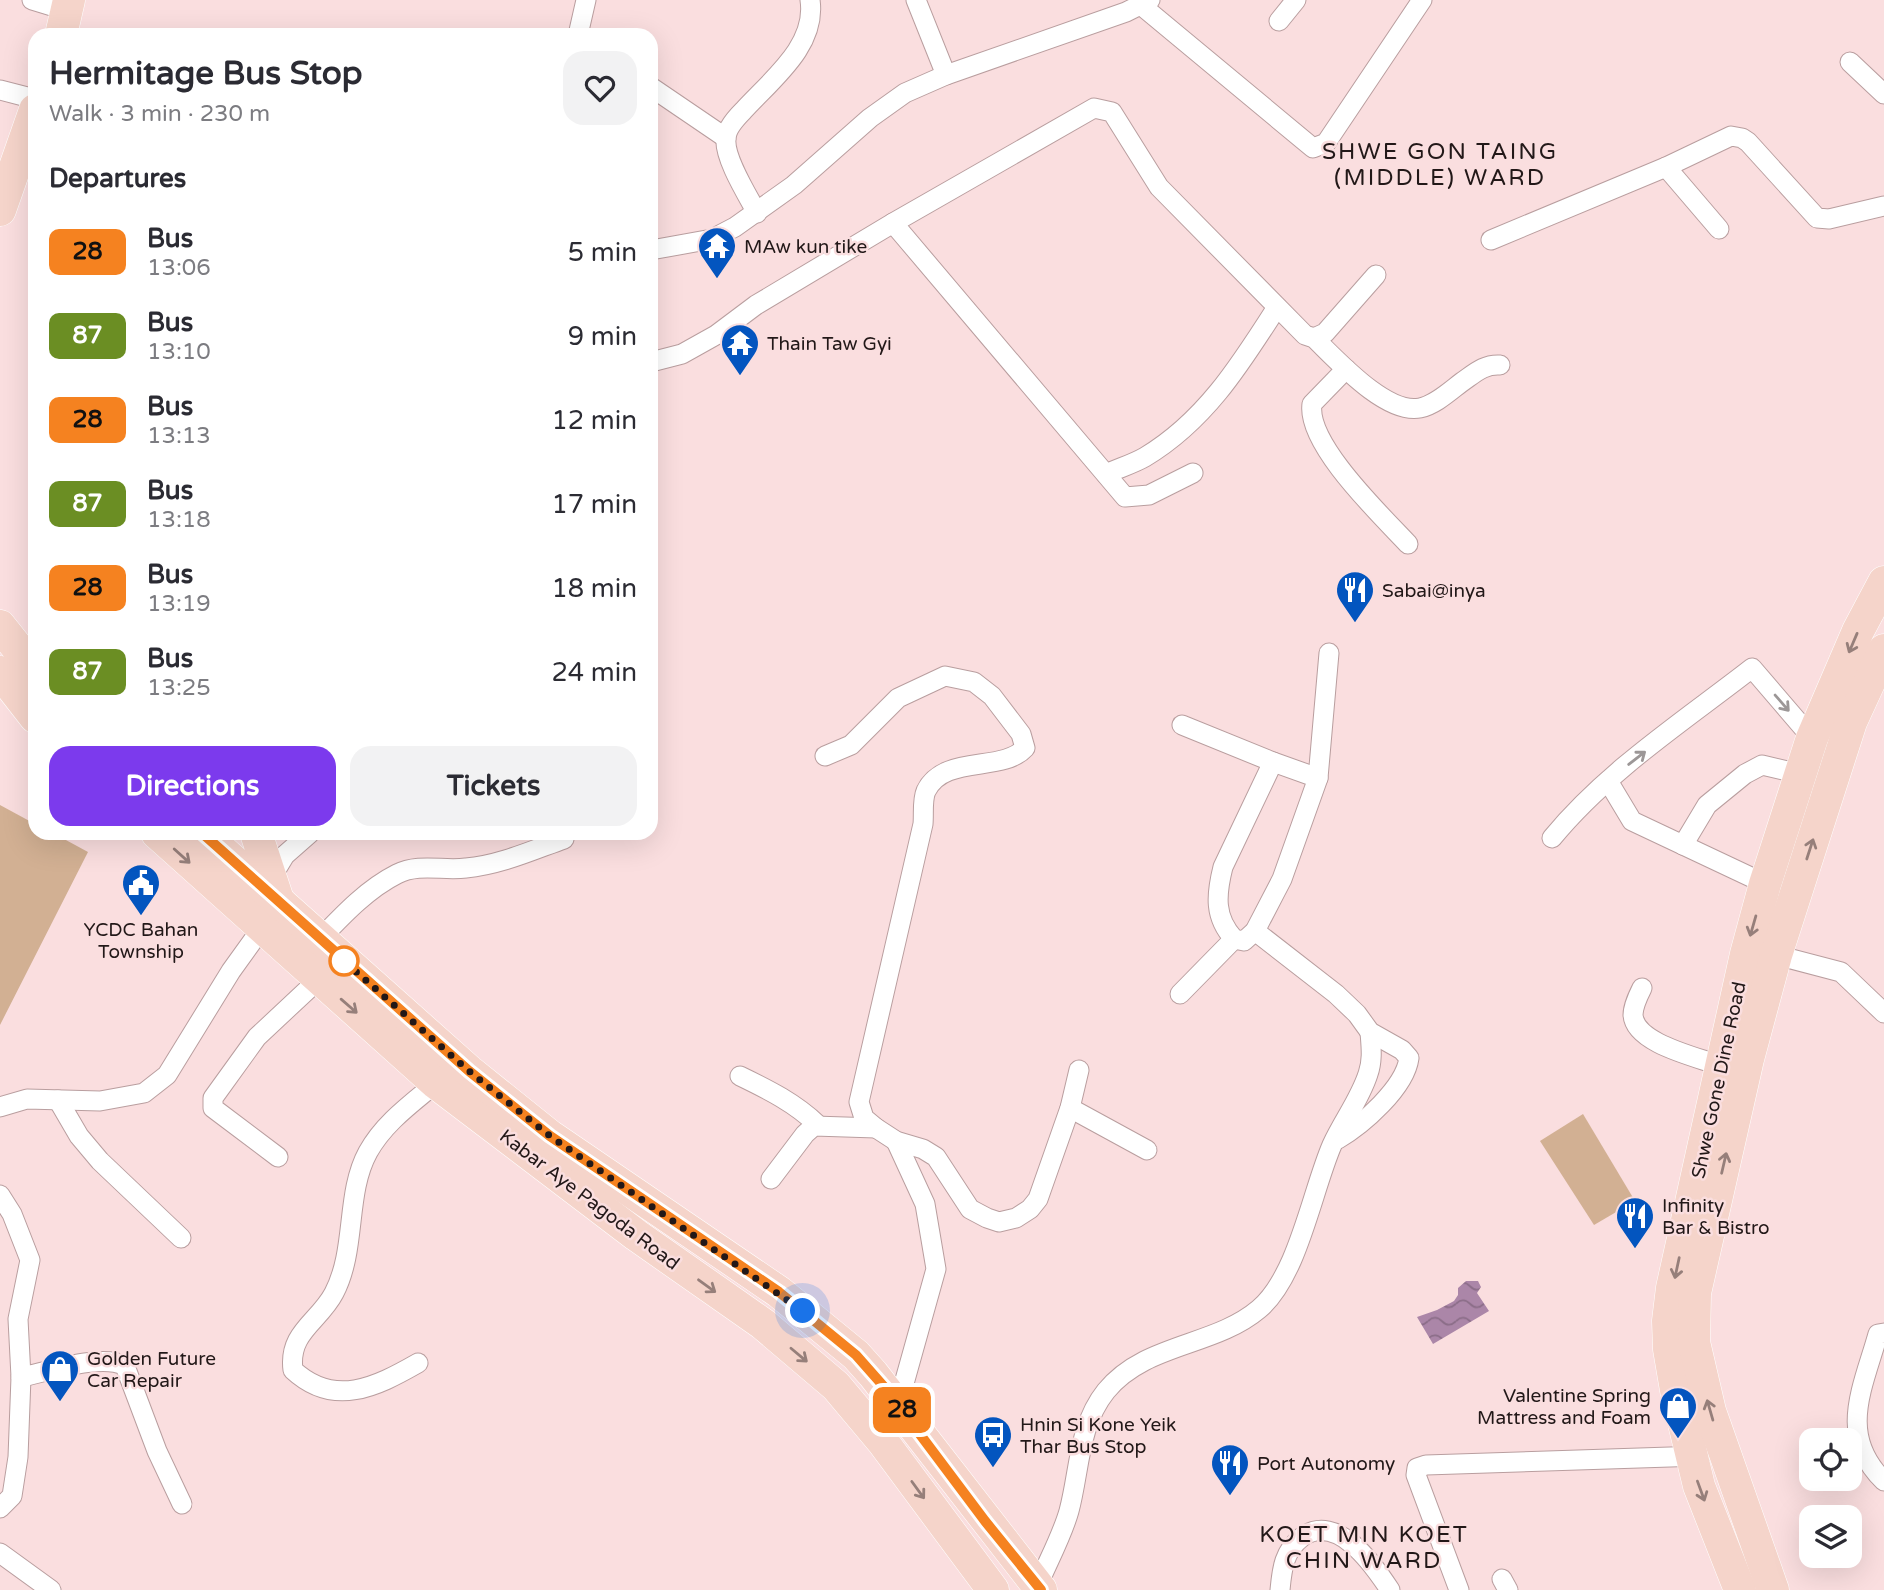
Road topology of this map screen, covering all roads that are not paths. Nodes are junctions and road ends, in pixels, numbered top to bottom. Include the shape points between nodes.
1 (32, 0) edge
2 (586, 0) edge
3 (810, 0) edge
4 (916, 0) edge
5 (1296, 0) edge
6 (1422, 0) edge
7 (1135, 5) edge
8 (66, 15) edge
9 (1279, 21) dead end
10 (580, 28) edge
11 (1850, 62) dead end
12 (946, 75) junction
13 (0, 90) edge
14 (658, 92) edge
15 (1884, 94) edge
16 (28, 97) edge
17 (28, 129) edge
18 (726, 138) junction
19 (1666, 167) junction
20 (2, 198) edge
21 (1884, 206) edge
22 (757, 213) junction
23 (893, 223) junction
24 (1719, 229) dead end
25 (1491, 240) dead end
26 (658, 249) edge
27 (1376, 275) dead end
28 (1277, 307) junction
29 (1314, 338) junction
30 (658, 360) edge
31 (1500, 365) dead end
32 (1346, 369) junction
33 (1193, 472) dead end
34 (1105, 474) junction
35 (1408, 544) dead end
36 (1884, 582) edge
37 (0, 626) edge
38 (1884, 650) edge
39 (1329, 653) dead end
40 (28, 661) edge
41 (0, 672) edge
42 (28, 708) edge
43 (1182, 724) dead end
44 (1812, 738) junction
45 (825, 756) dead end
46 (1273, 762) junction
47 (1800, 775) junction
48 (1318, 778) junction
49 (1608, 780) junction
50 (1552, 838) dead end
51 (177, 840) edge
52 (208, 840) edge
53 (258, 840) edge
54 (302, 840) edge
55 (562, 840) edge
56 (1683, 845) junction
57 (223, 856) edge
58 (1765, 884) junction
59 (1795, 896) junction
60 (271, 903) junction
61 (1255, 931) junction
62 (1234, 939) junction
63 (319, 940) junction
64 (1776, 955) junction
65 (318, 980) junction
66 (1642, 988) dead end
67 (1180, 994) dead end
68 (1884, 1013) edge
69 (1370, 1032) junction
70 (1721, 1066) junction
71 (1079, 1070) dead end
72 (740, 1076) dead end
73 (436, 1083) junction
74 (58, 1100) junction
75 (0, 1107) edge
76 (1070, 1108) junction
77 (818, 1125) junction
78 (876, 1128) junction
79 (896, 1141) junction
80 (1334, 1141) junction
81 (1147, 1150) dead end
82 (278, 1157) dead end
83 (771, 1179) dead end
84 (0, 1195) edge
85 (657, 1209) junction
86 (636, 1235) junction
87 (181, 1238) dead end
88 (803, 1311) junction
89 (762, 1324) junction
90 (1884, 1333) edge
91 (418, 1363) dead end
92 (21, 1377) junction
93 (898, 1405) junction
94 (1725, 1452) junction
95 (1691, 1457) junction
96 (1884, 1481) edge
97 (182, 1504) dead end
98 (0, 1508) edge
99 (0, 1553) edge
100 (1012, 1553) junction
101 (970, 1561) junction
102 (1039, 1588) edge
103 (51, 1590) edge
104 (993, 1590) edge
105 (1280, 1590) edge
106 (1390, 1590) edge
107 (1459, 1590) edge
108 (1740, 1590) edge
109 (1773, 1590) edge

1 - 8 street
2 - 10 street
3 - 18 street via 806,38 734,121
4 - 12 street
5 - 9 street
6 - 7 street via 1326,143 1313,148
7 - 12 street
11 - 15 street
12 - 22 street via 888,103
13 - 16 street
14 - 18 street
17 - 20 main road
18 - 22 street via 734,171
19 - 21 street via 1731,136 1748,142 1816,218
19 - 24 street
19 - 25 street
22 - 26 street via 712,239
23 - 28 street via 1094,108 1112,112 1159,187
23 - 30 street via 716,335 682,354
23 - 34 street
27 - 29 street via 1325,333
28 - 29 street
28 - 34 street via 1212,402 1144,457
29 - 32 street
31 - 32 street via 1488,364 1420,408 1382,398
32 - 35 street via 1312,404 1315,424 1342,473
33 - 34 street via 1149,495 1125,497
36 -> 44 main road, Shwe Gone Dine Road
37 - 40 main road
59 -> 38 main road, Shwe Gone Dine Road via 1851,722
39 - 48 street
41 - 42 main road
43 - 46 street
44 - 47 main road, Shwe Gone Dine Road
49 -> 44 street via 1752,668
45 - 78 street via 851,745 898,698 945,676 974,682 992,696 1021,734 1025,748 1004,759 944,774 925,793 923,824 859,1102 864,1118
46 - 48 street
46 - 62 street via 1218,886 1220,919
47 - 56 street via 1762,765 1745,774 1707,805
47 - 58 main road, Shwe Gone Dine Road
48 - 61 street via 1282,878
49 - 50 street
49 - 56 street via 1632,821
51 -> 57 main road, Kabar Aye Pagoda Road
52 - 57 main road, Kabar Aye Pagoda Road
53 - 60 main road
54 - 60 street via 285,855
55 - 63 street via 493,863 466,868 416,867 397,874 347,911
56 - 58 street
57 - 60 main road, Kabar Aye Pagoda Road
58 - 59 street
58 -> 70 main road, Shwe Gone Dine Road
59 - 64 main road, Shwe Gone Dine Road
60 - 63 main road, Kabar Aye Pagoda Road
60 - 65 main road, Kabar Aye Pagoda Road
60 - 74 street via 167,1075 144,1093 100,1101
61 - 62 street via 1244,941
61 - 69 street via 1336,994
62 - 67 street
63 - 85 main road, Kabar Aye Pagoda Road via 550,1136
64 - 68 street via 1841,972
94 -> 64 main road, Shwe Gone Dine Road via 1694,1342 1695,1293
65 -> 73 main road, Kabar Aye Pagoda Road
65 - 82 street via 257,1037 213,1098 213,1108
66 - 70 street via 1633,1015 1637,1028 1659,1045
69 - 80 street via 1369,1073
69 - 80 street via 1402,1050 1409,1058 1408,1066 1366,1120
70 -> 95 main road, Shwe Gone Dine Road via 1668,1321 1669,1349
71 - 76 street
72 - 77 street via 781,1096
73 - 86 main road, Kabar Aye Pagoda Road
73 - 91 street via 379,1134 368,1152 360,1168 344,1270 323,1310 300,1333 291,1359 293,1370 316,1387 343,1392 373,1386
74 - 75 street via 27,1099
74 - 87 street via 100,1161
76 - 79 street via 1038,1199 1016,1218 999,1222 970,1209 936,1157
76 - 81 street
77 - 78 street
77 - 83 street via 805,1134
78 - 79 street
79 - 93 street via 925,1203 936,1269
80 - 102 street via 1301,1238 1261,1308 1231,1328 1149,1358 1115,1380 1103,1394 1089,1420 1077,1458 1069,1512
84 - 92 street via 30,1260 18,1319
85 - 86 main road
85 - 88 main road, Kabar Aye Pagoda Road
86 -> 89 main road, Kabar Aye Pagoda Road
88 - 89 main road
88 - 93 main road, Kabar Aye Pagoda Road via 856,1355
89 -> 101 main road, Kabar Aye Pagoda Road via 836,1386
90 - 96 street via 1878,1334 1855,1415 1859,1443
92 - 97 street via 81,1364 116,1361 125,1366
92 - 98 street via 12,1496
93 - 100 main road, Kabar Aye Pagoda Road
94 - 95 street
94 - 109 main road, Shwe Gone Dine Road
95 - 107 street via 1416,1468
95 -> 108 main road, Shwe Gone Dine Road
99 - 103 street
100 - 101 main road
100 - 102 main road, Kabar Aye Pagoda Road
101 - 104 main road, Kabar Aye Pagoda Road
105 - 106 street via 1287,1552 1310,1532 1324,1528 1353,1546

